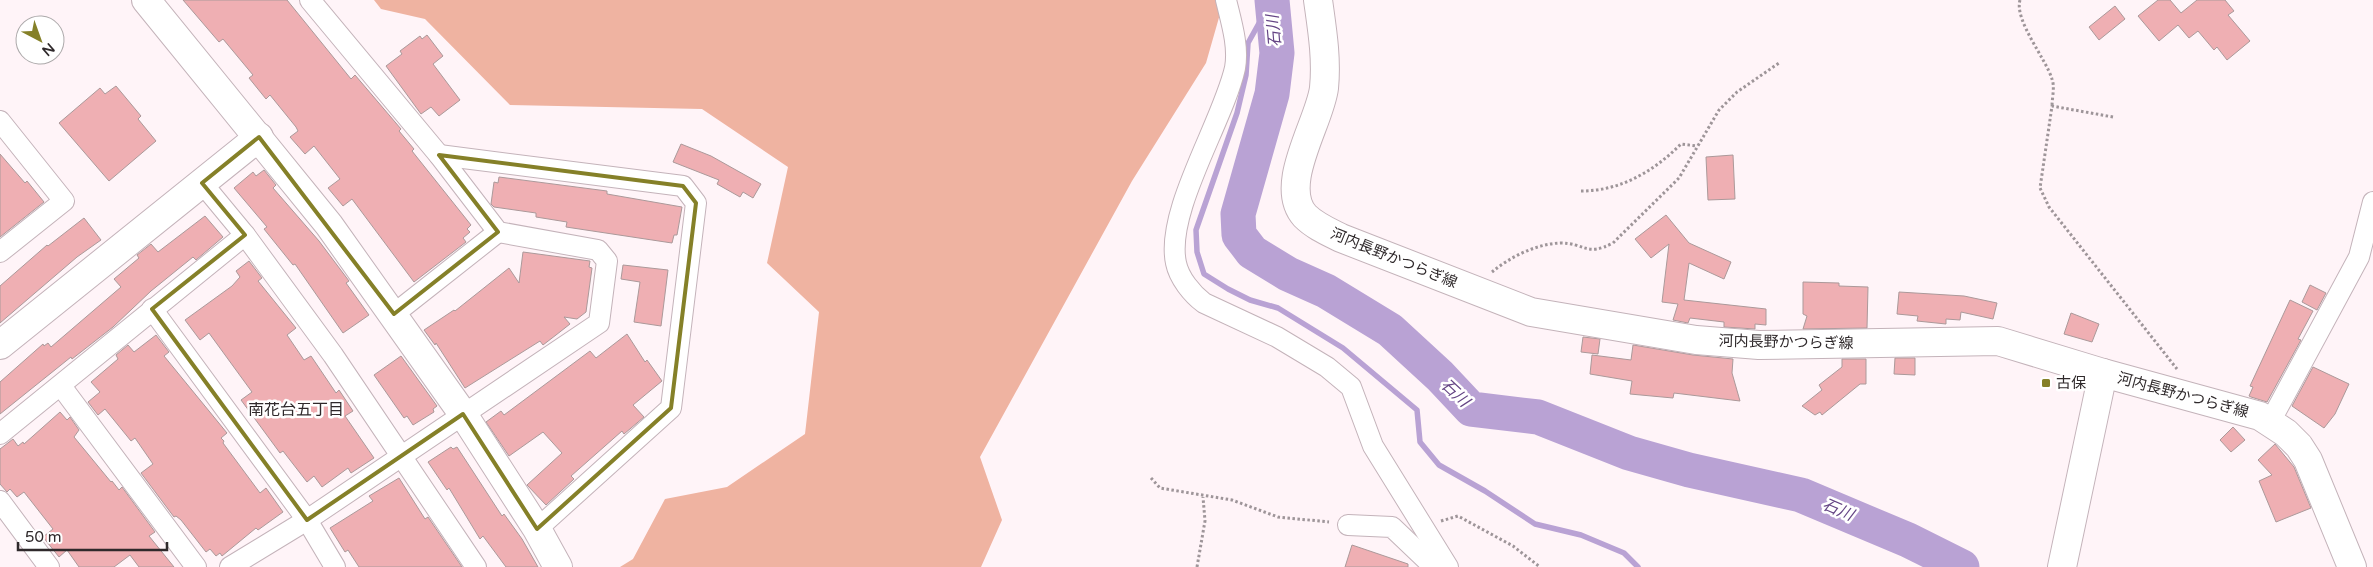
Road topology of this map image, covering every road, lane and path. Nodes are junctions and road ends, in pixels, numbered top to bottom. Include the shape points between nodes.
1 (146, 0) edge
2 (310, 0) edge
3 (1226, 0) edge
4 (1318, 0) edge
5 (2020, 0) edge
6 (1779, 63) dead end
7 (2052, 106) junction
8 (2113, 117) dead end
9 (0, 122) edge
10 (259, 137) junction
11 (1697, 146) junction
12 (439, 154) junction
13 (202, 183) junction
14 (1581, 191) dead end
15 (2373, 202) edge
16 (498, 232) junction
17 (246, 235) junction
18 (0, 252) edge
19 (2366, 255) edge
20 (1476, 291) junction
21 (152, 309) junction
22 (394, 314) junction
23 (0, 345) edge
24 (2178, 371) dead end
25 (2103, 373) junction
26 (61, 386) junction
27 (463, 414) junction
28 (2270, 422) junction
29 (0, 434) edge
30 (402, 455) junction
31 (1151, 478) dead end
32 (1203, 497) junction
33 (0, 501) edge
34 (306, 520) junction
35 (1348, 525) joint
36 (1425, 528) junction
37 (537, 529) junction
38 (49, 567) edge
39 (196, 567) edge
40 (230, 567) edge
41 (335, 567) edge
42 (476, 567) edge
43 (558, 567) edge
44 (1197, 567) edge
45 (1434, 567) edge
46 (1448, 567) edge
47 (1540, 567) edge
48 (2062, 567) edge
49 (2352, 567) edge

1 - 10 main road
2 - 12 street
3 - 36 street via 1234,33 1235,66 1225,103 1184,200 1176,231 1176,263 1190,290 1204,303 1277,337 1327,367 1350,387 1373,446
4 - 20 main road, 河内長野かつらぎ線 via 1325,45 1324,90 1298,171 1295,194 1304,215 1341,238
5 - 7 path via 2018,5 2024,22 2053,80
6 - 11 path via 1737,92 1719,110
7 - 8 path
7 - 24 path via 2040,188 2046,201 2069,235
9 - 18 street via 64,201
10 - 13 main road
10 - 22 main road
11 - 14 path via 1681,144 1655,167 1636,178 1607,188
11 - 20 path via 1679,178 1613,244 1592,251 1562,243 1544,245 1501,265 1481,281
12 - 16 street
12 - 37 street via 683,186 696,203 671,408
13 - 17 street
13 - 23 main road
15 - 19 street
16 - 22 street
16 - 27 street via 598,250 607,260 599,323
17 - 21 street
17 - 30 street
19 - 28 street
20 - 25 main road, 河内長野かつらぎ線 via 1531,312 1696,340 1759,345 1998,341
21 - 26 street
21 - 34 street
22 - 27 main road
25 - 28 main road, 河内長野かつらぎ線 via 2260,416
25 - 48 main road
26 - 29 street
26 - 39 street
27 - 30 street
27 - 37 main road
28 - 49 main road, 河内長野かつらぎ線 via 2299,446 2308,460
30 - 34 street
30 - 42 street
31 - 32 path via 1160,488
32 - 35 path via 1232,500 1278,517
32 - 44 path via 1205,521
33 - 38 street
34 - 40 street
34 - 41 street
35 - 45 street via 1392,526
36 - 46 street
36 - 47 path via 1458,516 1513,546
37 - 43 main road

